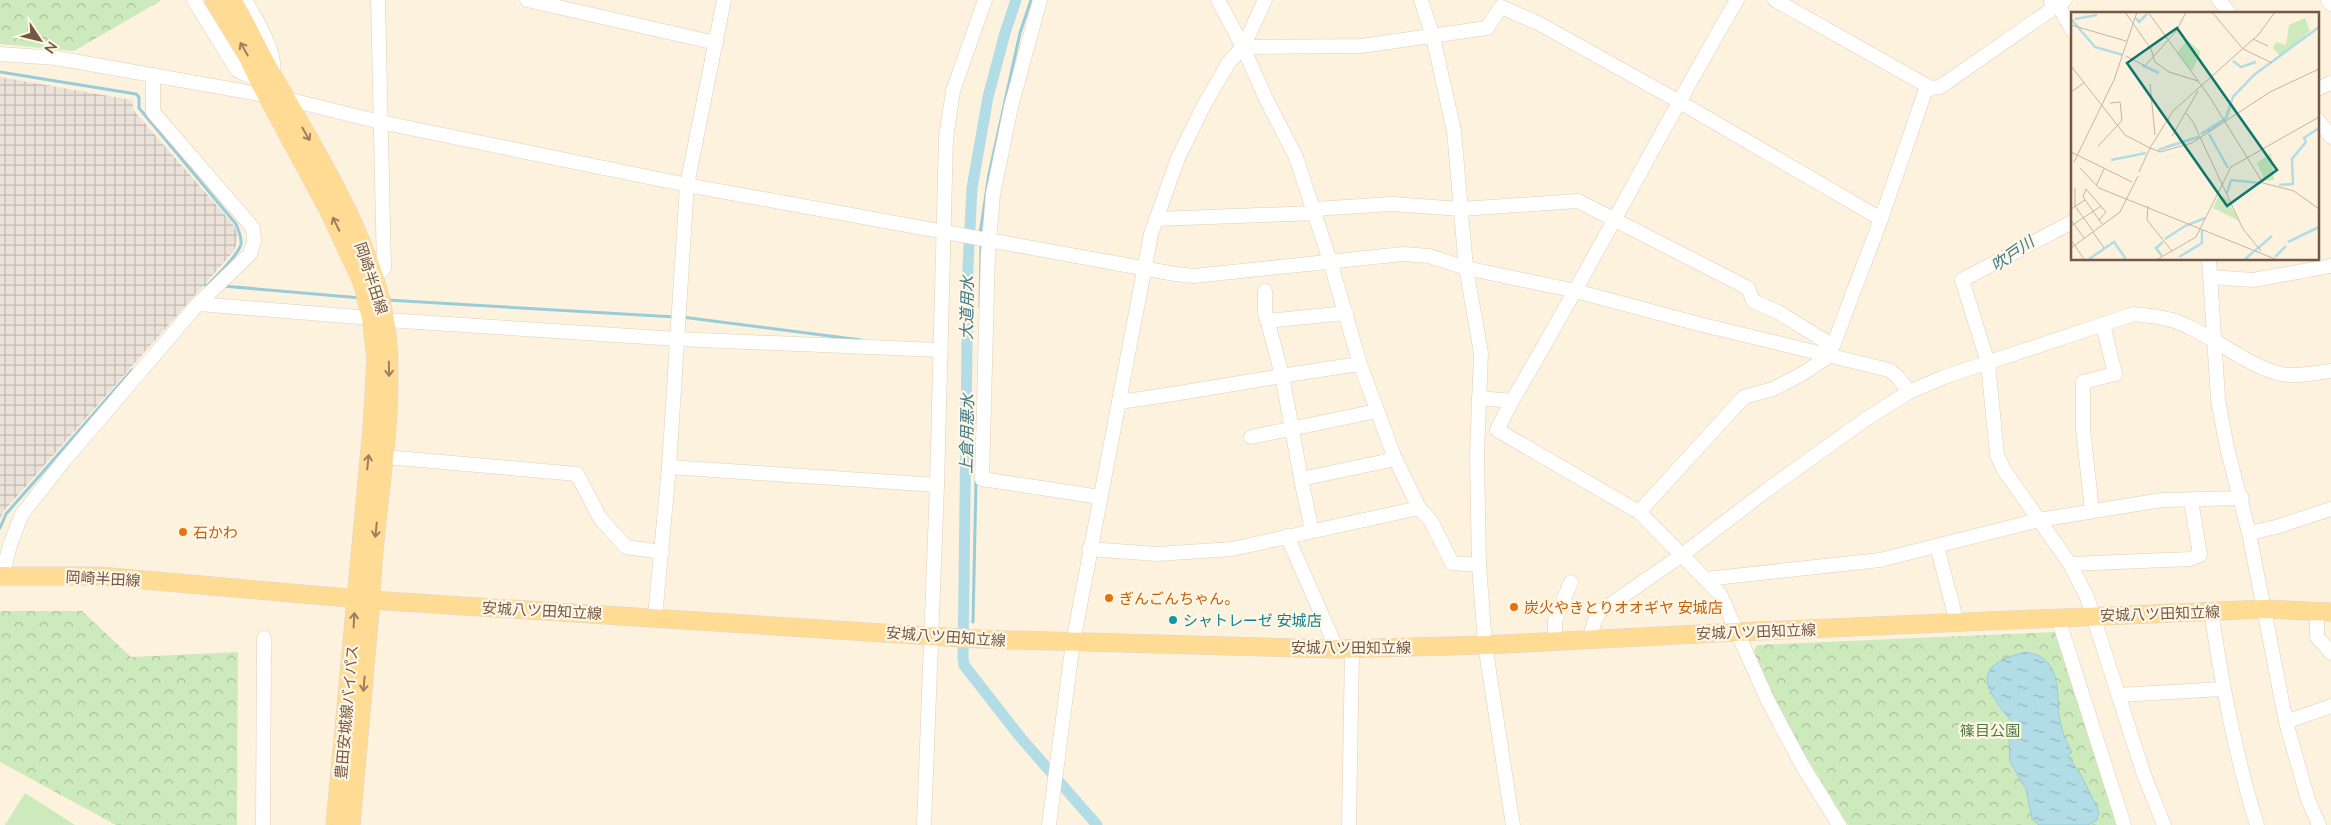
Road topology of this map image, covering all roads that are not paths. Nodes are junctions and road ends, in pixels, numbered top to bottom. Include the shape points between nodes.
1 (194, 0) edge
2 (214, 0) edge
3 (232, 0) edge
4 (244, 0) edge
5 (378, 0) edge
6 (527, 0) edge
7 (724, 0) edge
8 (985, 0) edge
9 (1040, 0) edge
10 (1218, 0) edge
11 (1265, 0) edge
12 (1421, 0) edge
13 (1736, 0) edge
14 (1775, 0) edge
15 (2219, 0) edge
16 (2328, 0) edge
17 (2057, 2) edge
18 (2331, 4) edge
19 (2228, 12) edge
20 (2071, 28) edge
21 (1433, 37) junction
22 (716, 43) junction
23 (1243, 47) junction
24 (0, 54) edge
25 (154, 75) junction
26 (266, 79) junction
27 (2331, 83) edge
28 (1931, 88) junction
29 (2318, 89) edge
30 (269, 97) junction
31 (287, 99) junction
32 (1678, 101) junction
33 (2318, 120) edge
34 (380, 122) junction
35 (2331, 137) edge
36 (687, 185) junction
37 (1462, 208) junction
38 (1315, 211) junction
39 (1156, 219) junction
40 (1615, 219) junction
41 (1881, 219) junction
42 (2071, 223) edge
43 (942, 232) junction
44 (987, 240) junction
45 (2209, 260) edge
46 (1330, 261) junction
47 (2331, 266) edge
48 (1466, 268) junction
49 (1145, 270) junction
50 (374, 276) junction
51 (2211, 277) junction
52 (1265, 290) dead end
53 (1576, 291) junction
54 (198, 304) junction
55 (1346, 313) junction
56 (378, 319) junction
57 (1267, 321) junction
58 (2103, 324) junction
59 (677, 339) junction
60 (2215, 341) junction
61 (939, 350) junction
62 (1831, 351) junction
63 (1988, 363) junction
64 (1360, 364) junction
65 (2331, 371) edge
66 (1282, 375) junction
67 (1909, 392) junction
68 (1479, 398) junction
69 (1512, 401) junction
70 (1119, 402) junction
71 (1377, 411) junction
72 (1292, 428) junction
73 (1251, 437) dead end
74 (386, 457) junction
75 (1396, 459) junction
76 (669, 467) junction
77 (1303, 478) junction
78 (937, 485) junction
79 (1100, 497) junction
80 (2242, 498) junction
81 (2191, 500) junction
82 (1419, 508) junction
83 (2331, 509) edge
84 (2092, 511) junction
85 (1639, 512) junction
86 (2039, 520) junction
87 (1312, 531) junction
88 (2249, 533) junction
89 (1288, 536) junction
90 (1937, 546) junction
91 (1090, 549) junction
92 (662, 552) junction
93 (1682, 555) junction
94 (1479, 564) junction
95 (2070, 564) junction
96 (1, 576) edge
97 (1706, 579) junction
98 (1571, 582) dead end
99 (363, 599) junction
100 (2265, 609) junction
101 (2211, 611) junction
102 (2324, 612) edge
103 (2092, 616) junction
104 (655, 617) junction
105 (2058, 618) junction
106 (1957, 624) junction
107 (1737, 632) junction
108 (931, 635) junction
109 (264, 638) dead end
110 (1589, 639) junction
111 (1555, 641) junction
112 (1073, 642) junction
113 (1486, 645) junction
114 (1345, 649) junction
115 (2331, 652) edge
116 (2223, 689) junction
117 (2119, 695) junction
118 (2331, 706) edge
119 (2286, 722) junction
120 (2160, 824) edge
121 (263, 825) edge
122 (335, 825) edge
123 (351, 825) edge
124 (924, 825) edge
125 (1049, 825) edge
126 (1349, 825) edge
127 (1513, 825) edge
128 (1839, 825) edge
129 (2124, 825) edge
130 (2257, 825) edge
131 (2319, 825) edge

1 - 26 street via 238,70
26 -> 2 main road, 岡崎半田線 via 247,55
3 - 26 main road, 岡崎半田線
4 - 26 street via 275,64
5 - 34 street
6 - 22 street
7 - 22 street
8 - 43 street via 953,92 946,138
9 - 44 street via 1011,107
10 - 23 street
11 - 23 street
12 - 21 street
13 - 32 street
14 - 28 street
15 - 19 street
16 - 18 street
17 - 20 street
17 - 28 street via 1940,87
21 - 23 street via 1361,46
21 - 32 street via 1487,28 1501,7 1538,23
21 - 37 street via 1454,131
22 - 36 street
23 - 38 street via 1296,157
23 - 39 street via 1202,106 1178,158
24 - 25 street via 56,58
25 - 30 street
25 - 54 street via 153,112 253,228 250,254
26 - 30 main road, 岡崎半田線
26 - 31 main road, 岡崎半田線
27 - 29 street
28 - 41 street via 1924,92
30 - 31 street
56 -> 30 main road, 岡崎半田線 via 343,238
31 - 34 street
31 -> 50 main road, 岡崎半田線 via 338,191
32 - 40 street
32 - 41 street
33 - 35 street
34 - 36 street
34 - 50 street via 384,268
36 - 43 street
36 - 59 street
37 - 38 street via 1392,204
37 - 40 street via 1578,201
37 - 48 street
38 - 39 street
38 - 46 street
39 - 49 street
40 - 53 street
40 - 62 street via 1748,288 1753,301 1778,312
41 - 62 street
42 - 63 street via 1962,280
43 - 44 street
43 - 61 street
44 - 49 street
44 - 79 street via 982,479
45 - 51 street
46 - 48 street via 1423,255
46 - 49 street via 1194,276
46 - 55 street
47 - 51 street via 2253,280
48 - 53 street
48 - 68 street via 1481,353
49 - 70 street
50 - 56 main road, 岡崎半田線 via 382,300
51 - 60 street
52 - 57 street
53 - 62 street
53 - 69 street
54 - 56 street
54 - 96 street via 22,514
55 - 57 street
55 - 64 street
56 - 59 street
56 -> 74 main road, 岡崎半田線 via 389,365
99 -> 56 main road, 岡崎半田線
57 - 66 street
58 - 60 street via 2134,314 2161,317 2189,326
58 - 63 street
58 - 84 street via 2114,374 2084,382 2083,429
59 - 61 street
59 - 76 street
60 - 65 street via 2281,374 2297,376
60 - 80 street via 2218,399 2227,448
61 - 78 street
62 - 67 street via 1888,370
62 - 85 street via 1802,374 1773,389 1744,397
63 - 67 street
63 - 86 street via 1997,455
64 - 66 street
64 - 71 street
66 - 70 street via 1244,384
66 - 72 street
67 - 93 street via 1775,484
68 - 69 street
68 - 94 street
69 - 85 street via 1497,430
70 - 79 street
71 - 72 street
71 - 75 street
72 - 73 street
72 - 77 street
74 - 92 street via 577,474 600,518 626,547
74 -> 99 main road, 岡崎半田線 via 372,571
75 - 77 street
75 - 82 street
76 - 78 street
76 - 92 street
77 - 87 street
78 - 108 street
79 - 91 street
80 - 81 street
80 - 88 street
81 - 84 street via 2162,500
81 - 95 street via 2200,555 2190,559
82 - 87 street
82 - 94 street via 1431,521 1452,563
83 - 88 street
84 - 86 street
85 - 93 street
86 - 90 street
86 - 95 street
87 - 89 street
88 - 100 street
89 - 91 street via 1232,549 1157,554
89 - 114 street
90 - 97 street via 1880,560
90 - 106 street
91 - 112 street
92 - 104 street
93 - 97 street
93 - 110 street via 1601,611
94 - 113 street
95 - 103 street via 2087,597
96 - 99 main road, 岡崎半田線 via 99,576
97 - 107 street via 1720,594
98 - 111 street via 1555,621
99 - 104 main road, 安城八ツ田知立線
122 -> 99 main road, 豊田安城線バイパス
99 -> 123 main road, 豊田安城線バイパス
100 - 101 main road, 安城八ツ田知立線
100 - 102 main road, 安城八ツ田知立線
100 - 119 street
101 - 103 main road, 安城八ツ田知立線
101 - 116 street
102 - 115 street via 2317,637
103 - 105 main road, 安城八ツ田知立線
103 - 117 street
104 - 108 main road, 安城八ツ田知立線
105 - 106 main road, 安城八ツ田知立線
105 - 129 street
106 - 107 main road, 安城八ツ田知立線
107 - 110 main road, 安城八ツ田知立線
107 - 128 street via 1768,701
108 - 112 main road, 安城八ツ田知立線
108 - 124 street
109 - 121 street
110 - 111 main road, 安城八ツ田知立線
111 - 113 main road, 安城八ツ田知立線
112 - 114 main road, 安城八ツ田知立線
112 - 125 street
113 - 114 main road, 安城八ツ田知立線
113 - 127 street
114 - 126 street
116 - 117 street
116 - 130 street
117 - 120 street
118 - 119 street
119 - 131 street via 2308,800

